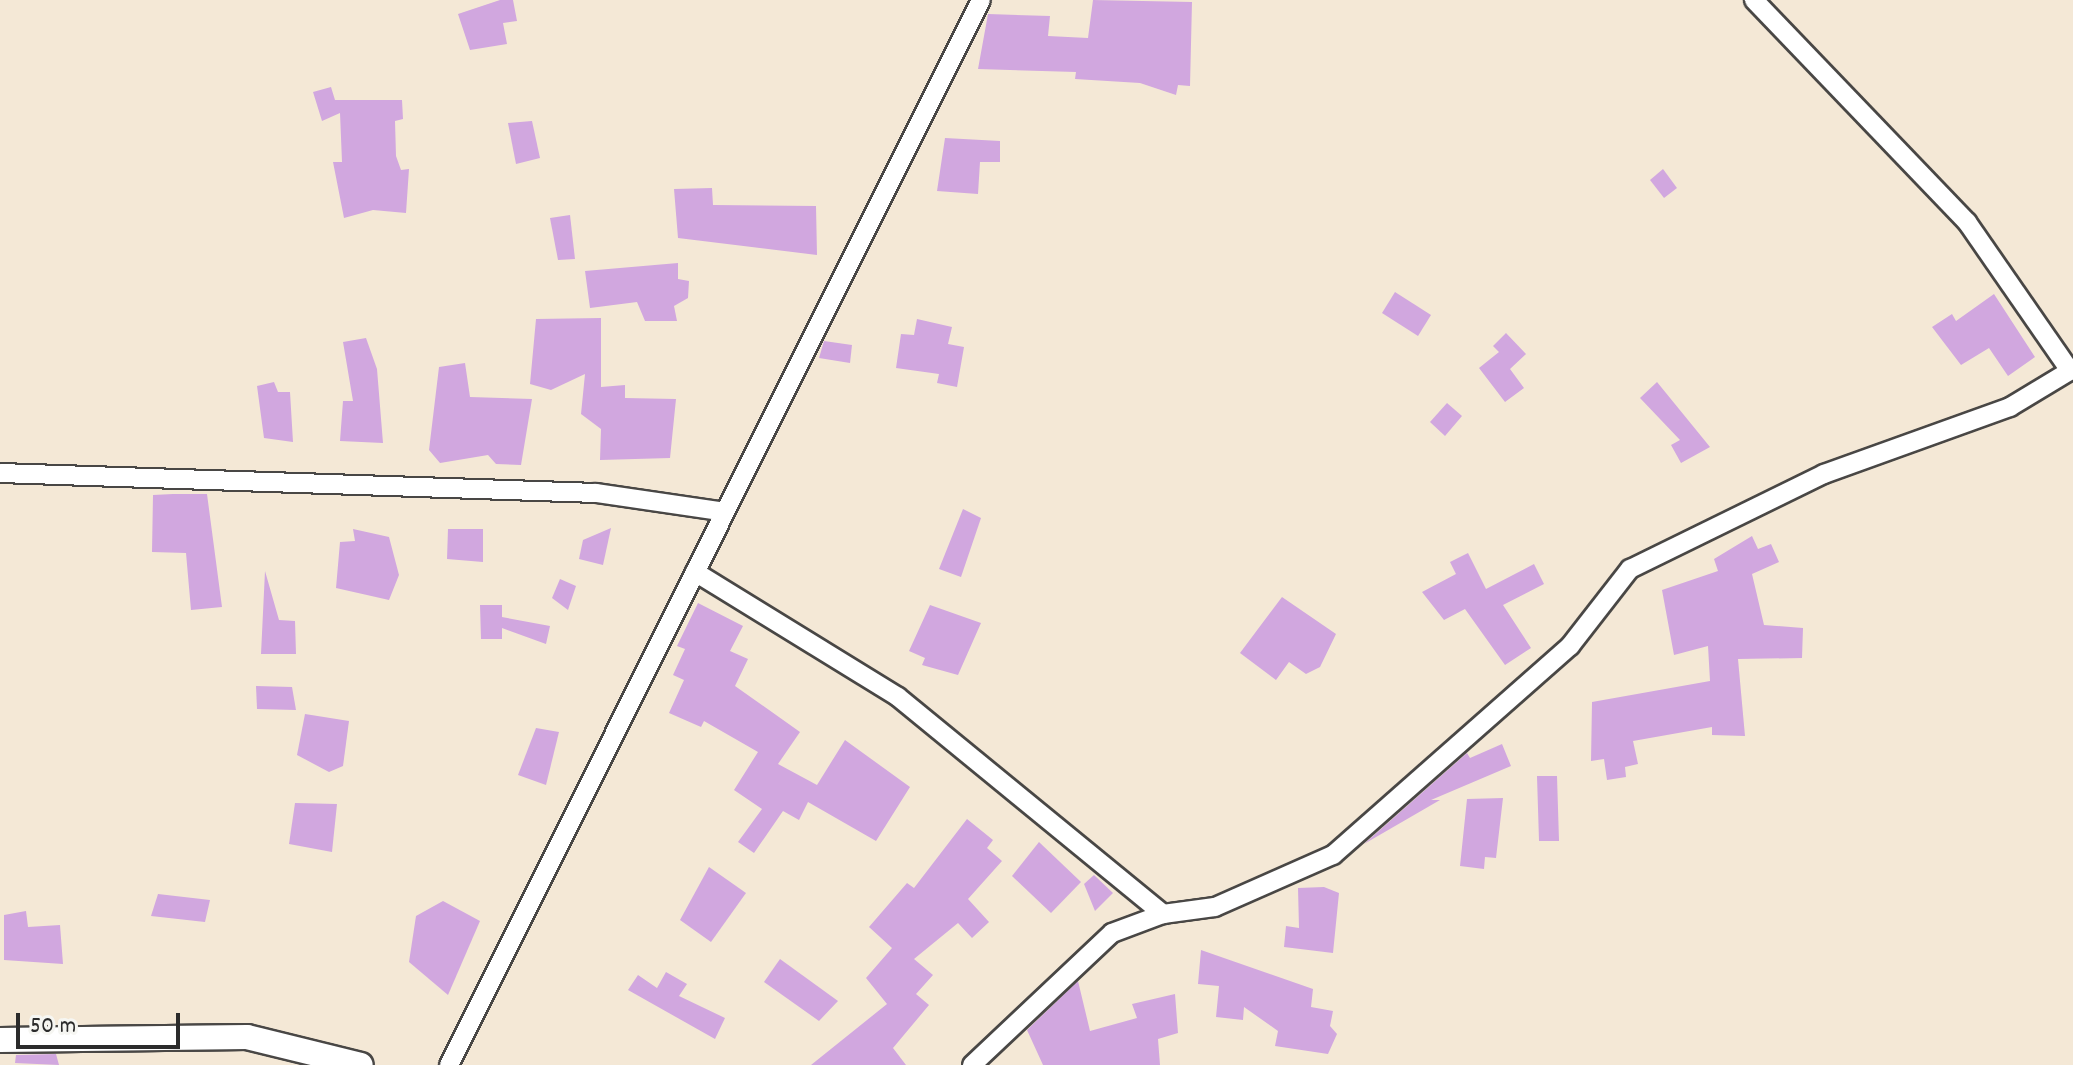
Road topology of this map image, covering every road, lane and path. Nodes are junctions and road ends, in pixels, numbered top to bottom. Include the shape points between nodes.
1 (981, 0) edge
2 (1754, 0) edge
3 (2071, 370) edge
4 (0, 473) edge
5 (720, 511) junction
6 (695, 572) junction
7 (1163, 914) junction
8 (0, 1040) edge
9 (361, 1065) edge
10 (449, 1065) edge
11 (972, 1065) edge

1 - 5 street
2 - 3 street via 1967,222
3 - 7 street via 2010,407 1824,474 1630,569 1570,646 1333,855 1215,907
4 - 5 street via 596,493
5 - 6 street
6 - 7 street via 898,697
6 - 10 street
7 - 11 street via 1112,933
8 - 9 main road via 247,1037

